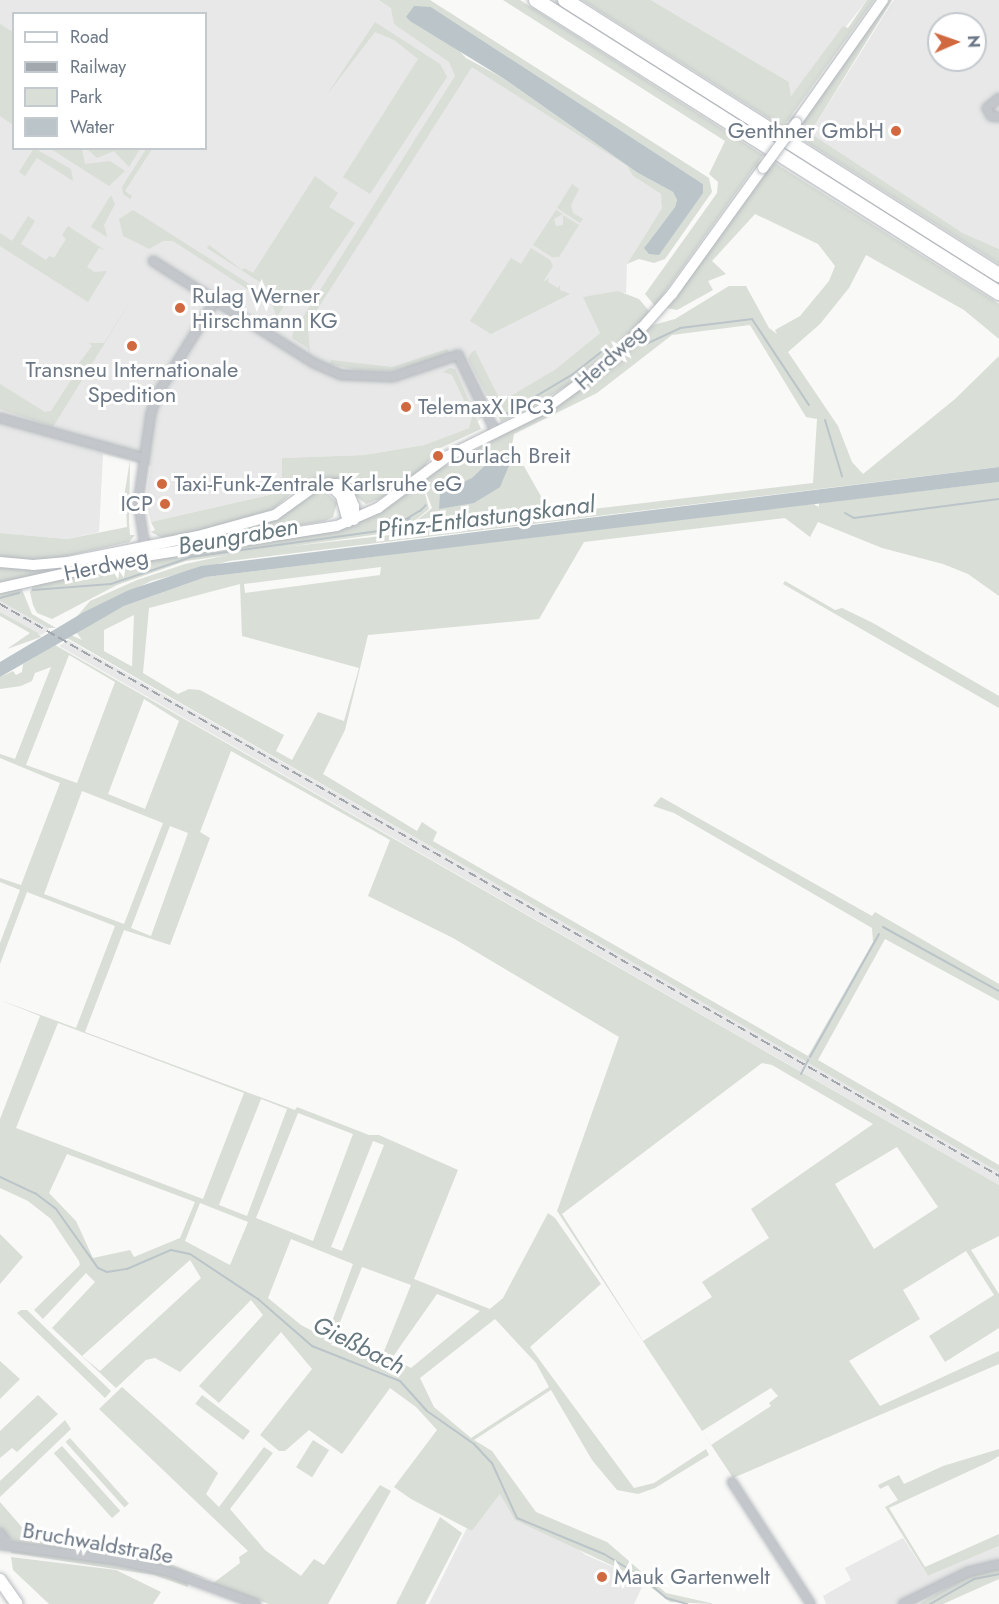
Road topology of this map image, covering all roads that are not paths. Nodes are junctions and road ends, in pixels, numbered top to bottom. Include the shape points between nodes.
1 (536, 0) edge
2 (565, 0) edge
3 (883, 0) edge
4 (996, 99) edge
5 (999, 117) edge
6 (153, 261) dead end
7 (999, 275) edge
8 (999, 293) edge
9 (215, 301) junction
10 (0, 418) edge
11 (496, 433) junction
12 (144, 458) junction
13 (329, 484) junction
14 (353, 499) junction
15 (378, 508) junction
16 (351, 521) junction
17 (145, 547) junction
18 (0, 562) edge
19 (0, 588) edge
20 (732, 1482) dead end
21 (0, 1533) edge
22 (2, 1545) edge
23 (999, 1564) edge
24 (0, 1580) edge
25 (17, 1604) edge
26 (256, 1604) edge
27 (811, 1604) edge
28 (903, 1604) edge

1 - 8 highway
2 - 7 highway
3 - 11 main road, Herdweg, bridge via 672,294 630,343 566,396
4 - 5 street via 988,111
6 - 9 street
9 - 11 street via 314,363 341,375 393,377 458,356
9 - 12 street via 158,393
10 - 12 street
11 - 15 main road, Herdweg via 448,456
12 - 17 street via 138,502
13 - 14 main road via 343,487
13 - 16 main road via 341,496
13 - 17 main road via 308,488 282,511 263,519
14 - 15 main road
14 - 16 main road
15 - 16 main road, Herdweg
16 - 19 main road, Herdweg via 139,557
17 - 18 main road via 50,565
20 - 27 street
21 - 22 street via 7,1539
22 - 26 street, Bruchwaldstraße via 117,1560 170,1572
23 - 28 street via 968,1572
24 - 25 main road

